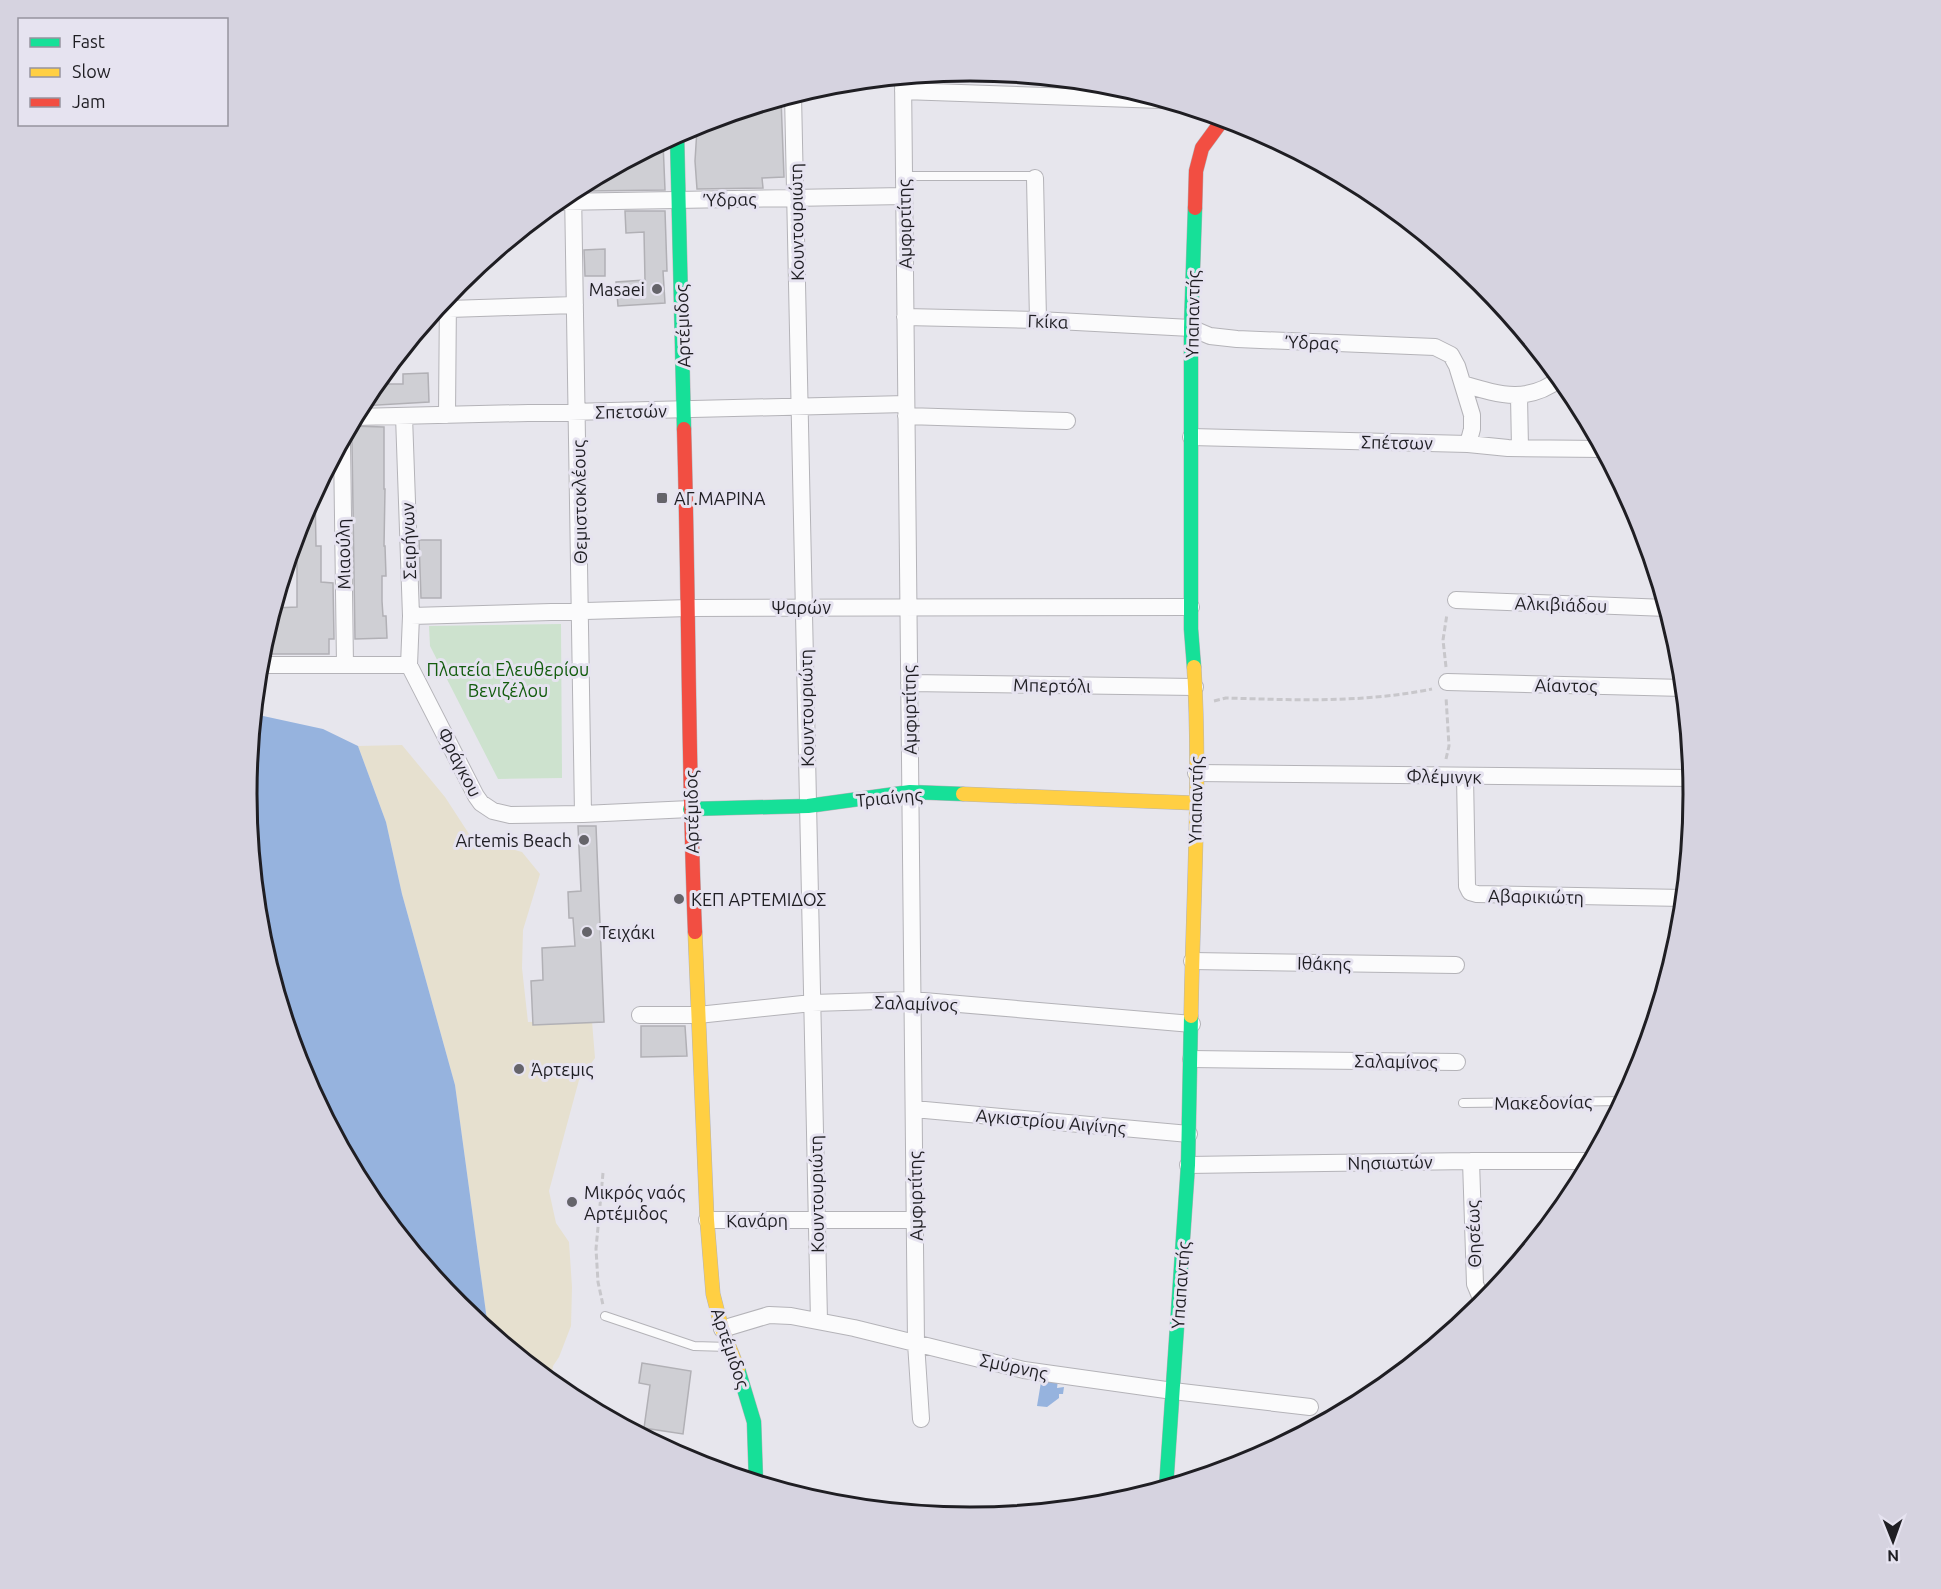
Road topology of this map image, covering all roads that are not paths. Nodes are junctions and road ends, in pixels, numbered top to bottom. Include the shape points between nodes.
1 (903, 84) edge
2 (908, 84) edge
3 (1121, 97) edge
4 (793, 103) edge
5 (1215, 124) edge
6 (677, 144) edge
7 (904, 176) junction
8 (1035, 178) joint
9 (904, 196) junction
10 (579, 198) edge
11 (796, 198) junction
12 (678, 200) junction
13 (568, 205) edge
14 (455, 302) edge
15 (575, 304) junction
16 (448, 309) edge
17 (905, 317) junction
18 (1038, 321) junction
19 (1191, 328) junction
20 (1553, 383) edge
21 (1463, 384) junction
22 (1519, 396) junction
23 (800, 407) junction
24 (685, 410) junction
25 (906, 410) junction
26 (577, 412) junction
27 (447, 415) junction
28 (404, 416) junction
29 (366, 417) edge
30 (1067, 421) dead end
31 (1191, 437) junction
32 (1468, 444) junction
33 (1520, 448) junction
34 (1594, 449) edge
35 (342, 458) edge
36 (1456, 600) dead end
37 (908, 606) junction
38 (804, 607) junction
39 (1191, 607) junction
40 (689, 608) junction
41 (1659, 608) edge
42 (580, 612) junction
43 (411, 616) junction
44 (269, 665) edge
45 (345, 665) junction
46 (409, 665) junction
47 (1447, 682) road end
48 (909, 683) junction
49 (1195, 687) junction
50 (1676, 688) edge
51 (1196, 773) junction
52 (1465, 776) junction
53 (1683, 778) edge
54 (910, 792) junction
55 (1194, 803) junction
56 (808, 806) junction
57 (690, 809) junction
58 (584, 814) junction
59 (1676, 898) edge
60 (1192, 961) junction
61 (1456, 965) dead end
62 (912, 1000) junction
63 (812, 1003) junction
64 (640, 1015) dead end
65 (698, 1015) junction
66 (1192, 1024) junction
67 (1191, 1059) junction
68 (1457, 1062) dead end
69 (1614, 1101) edge
70 (1463, 1103) dead end
71 (914, 1109) junction
72 (1189, 1134) junction
73 (1471, 1161) junction
74 (1582, 1161) edge
75 (1188, 1165) junction
76 (817, 1219) junction
77 (707, 1220) junction
78 (915, 1220) junction
79 (1479, 1294) edge
80 (605, 1316) road end
81 (819, 1321) junction
82 (722, 1329) junction
83 (916, 1343) junction
84 (729, 1347) junction
85 (1173, 1391) junction
86 (1310, 1407) dead end
87 (921, 1419) dead end
88 (756, 1475) edge
89 (1167, 1480) edge

1 - 7 street, Αμφιρτίτης
2 - 3 street
4 - 11 street, Κουντουριώτη
5 - 19 street, Υπαπαντής via 1196,171
6 - 12 street, Αρτέμιδος
7 - 8 lane
7 - 9 street, Αμφιρτίτης
8 - 18 street
9 - 11 street, Ύδρας
9 - 17 street, Αμφιρτίτης
10 - 12 street, Ύδρας
11 - 12 street, Ύδρας
11 - 23 street, Κουντουριώτη
12 - 24 street, Αρτέμιδος
13 - 15 street, Θεμιστοκλέους
14 - 15 street
15 - 26 street, Θεμιστοκλέους
16 - 27 street
17 - 18 street, Γκίκα
17 - 25 street, Αμφιρτίτης
18 - 19 street, Γκίκα
19 - 21 street, Ύδρας via 1210,336 1237,339 1435,347 1451,355
19 - 31 street, Υπαπαντής
20 - 22 street via 1539,392
21 - 22 street via 1500,395
21 - 32 street via 1472,415
22 - 33 street
23 - 24 street, Σπετσών
23 - 25 street, Σπετσών
23 - 38 street, Κουντουριώτη
24 - 26 street, Σπετσών
24 - 40 street, Αρτέμιδος
25 - 30 street, Σπετσών
25 - 37 street, Αμφιρτίτης
26 - 27 street, Σπετσών
26 - 42 street, Θεμιστοκλέους
27 - 28 street, Σπετσών
28 - 29 street, Σπετσών
28 - 43 street, Σειρήνων
31 - 32 street, Σπέτσων
31 - 39 street, Υπαπαντής
32 - 33 street, Σπέτσων
33 - 34 street, Σπέτσων
35 - 45 street, Μιαούλη
36 - 41 street, Αλκιβιάδου
37 - 38 street, Ψαρών
37 - 39 street, Ψαρών
37 - 48 street, Αμφιρτίτης
38 - 40 street, Ψαρών
38 - 56 street, Κουντουριώτη
39 - 49 street, Υπαπαντής
40 - 42 street, Ψαρών
40 - 57 street, Αρτέμιδος
42 - 43 street, Ψαρών
42 - 58 street, Θεμιστοκλέους
43 - 46 street, Σειρήνων
44 - 45 street
45 - 46 street
46 - 58 street, Φράγκου via 481,804 501,814
47 - 50 street, Αίαντος
48 - 49 street, Μπερτόλι
48 - 54 street, Αμφιρτίτης
49 - 51 street, Υπαπαντής
51 - 52 street, Φλέμινγκ
51 - 55 street, Υπαπαντής
52 - 53 street, Φλέμινγκ
52 - 59 street, Αβαρικιώτη via 1470,892
54 - 55 street, Τριαίνης
54 - 56 street, Τριαίνης
54 - 62 street, Αμφιρτίτης
55 - 60 street, Υπαπαντής
56 - 57 street, Τριαίνης
56 - 63 street, Κουντουριώτη
57 - 58 street, Τριαίνης
57 - 65 street, Αρτέμιδος
60 - 61 street, Ιθάκης
60 - 66 street, Υπαπαντής
62 - 63 street, Σαλαμίνος
62 - 66 street, Σαλαμίνος
62 - 71 street, Αμφιρτίτης
63 - 65 street, Σαλαμίνος
63 - 76 street, Κουντουριώτη
64 - 65 street, Σαλαμίνος
65 - 77 street, Αρτέμιδος
66 - 67 street, Υπαπαντής
67 - 68 street, Σαλαμίνος
67 - 72 street, Υπαπαντής
69 - 70 lane, Μακεδονίας
71 - 72 street, Αγκιστρίου Αιγίνης
71 - 78 street, Αμφιρτίτης
72 - 75 street, Υπαπαντής
73 - 74 street, Νησιωτών
73 - 75 street, Νησιωτών
73 - 79 street, Θησέως via 1474,1284
75 - 85 street, Υπαπαντής
76 - 77 street, Κανάρη
76 - 78 street, Κανάρη
76 - 81 street, Κουντουριώτη
77 - 82 street, Αρτέμιδος via 712,1294
78 - 83 street, Αμφιρτίτης
80 - 84 lane via 694,1347
81 - 82 street, Σμύρνης via 769,1315
81 - 83 street, Σμύρνης
82 - 84 street, Αρτέμιδος
83 - 85 street, Σμύρνης via 1024,1370
83 - 87 street, Αμφιρτίτης
84 - 88 street, Αρτέμιδος via 754,1422
85 - 86 street, Σμύρνης
85 - 89 street, Υπαπαντής

